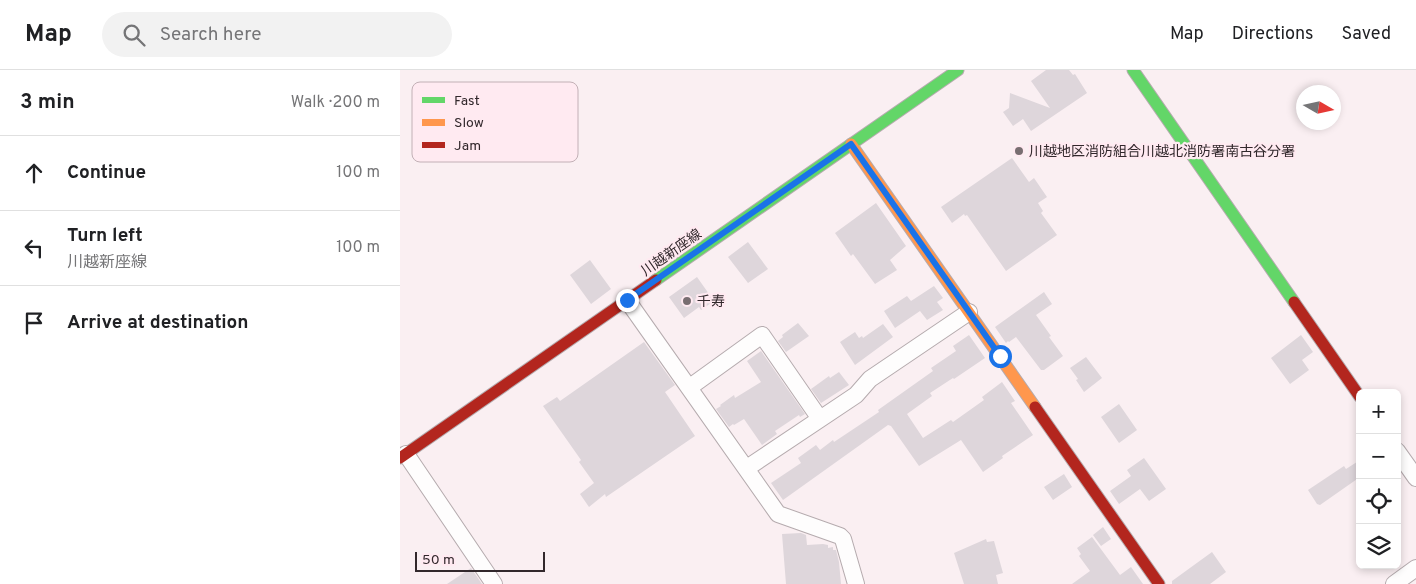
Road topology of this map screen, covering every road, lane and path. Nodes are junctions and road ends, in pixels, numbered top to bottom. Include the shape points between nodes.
1 (958, 70) edge
2 (1133, 70) edge
3 (851, 144) junction
4 (627, 300) junction
5 (969, 312) junction
6 (690, 387) junction
7 (1356, 391) edge
8 (820, 419) junction
9 (403, 456) edge
10 (1401, 457) edge
11 (747, 468) junction
12 (1416, 478) edge
13 (1416, 568) edge
14 (494, 584) edge
15 (856, 584) edge
16 (1159, 584) edge
17 (1394, 584) edge

1 - 3 street, 川越新座線
2 - 7 street
3 - 4 street, 川越新座線
3 - 5 street
4 - 6 street
4 - 9 street, 川越新座線
5 - 8 street via 870,379 856,395
5 - 16 street
6 - 8 street via 762,335
6 - 11 street
8 - 11 street
9 - 14 street
10 - 12 street
11 - 15 street via 778,514 843,539
13 - 17 street

